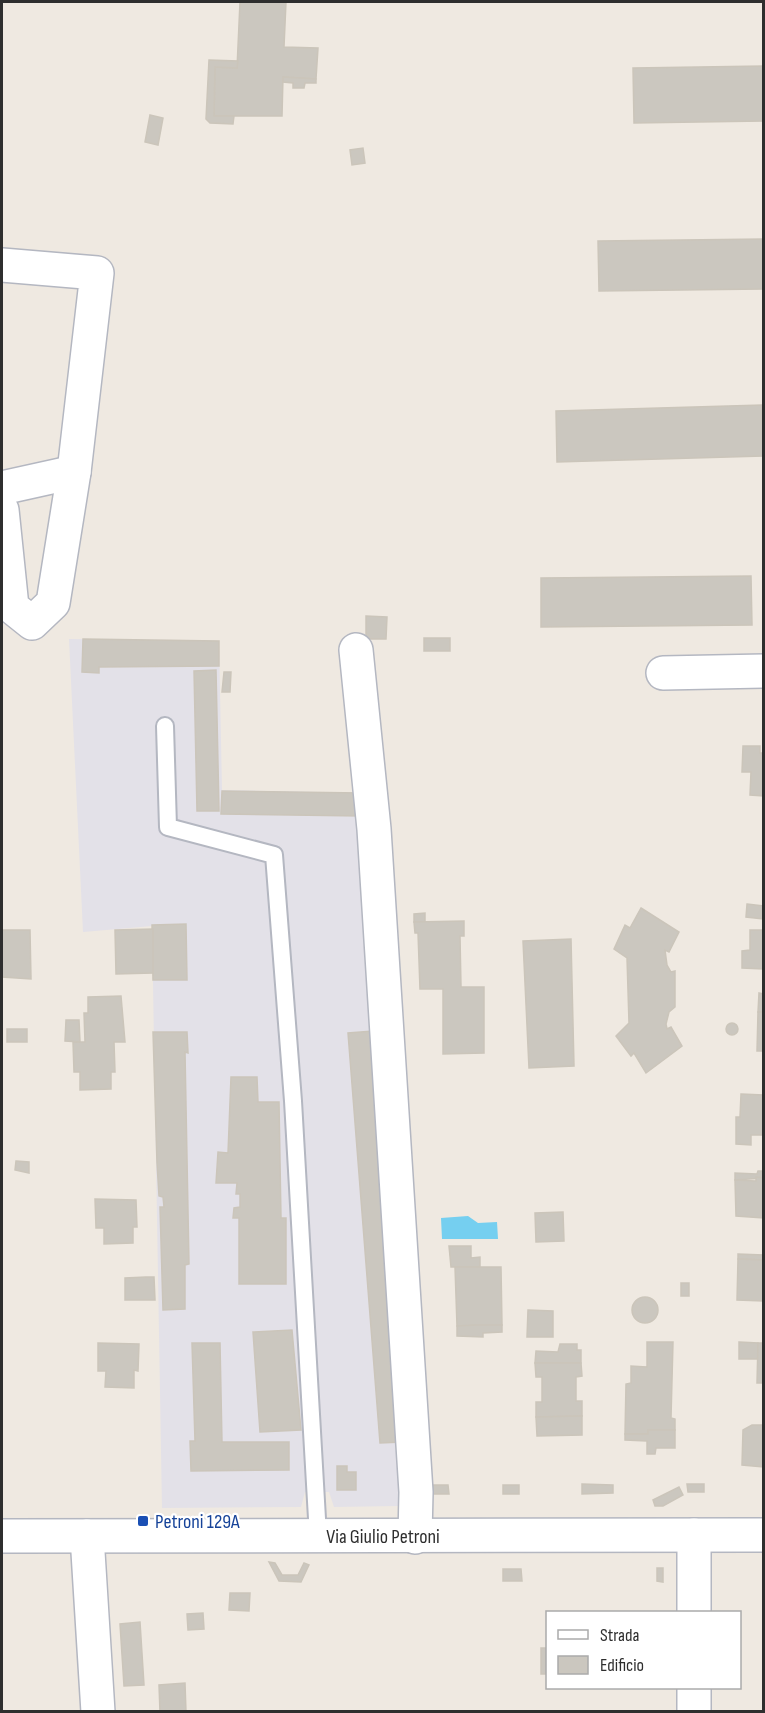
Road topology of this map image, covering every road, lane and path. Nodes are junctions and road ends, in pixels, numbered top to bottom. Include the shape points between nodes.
1 (2, 265) edge
2 (74, 472) junction
3 (2, 488) edge
4 (2, 510) edge
5 (356, 650) dead end
6 (764, 670) edge
7 (663, 673) dead end
8 (165, 726) dead end
9 (694, 1535) junction
10 (764, 1535) edge
11 (2, 1536) edge
12 (87, 1536) junction
13 (318, 1536) junction
14 (414, 1537) junction
15 (694, 1611) edge
16 (694, 1689) edge
17 (98, 1712) edge
18 (694, 1712) edge

1 - 2 street via 97,273
2 - 3 street
2 - 4 street via 53,603 32,623 12,607
5 - 14 street via 374,829 416,1492
6 - 7 street
8 - 13 lane via 168,827 274,855 293,1101
9 - 10 street, Via Giulio Petroni
9 - 14 street, Via Giulio Petroni
9 - 15 street
11 - 12 street, Via Giulio Petroni
12 - 13 street, Via Giulio Petroni
12 - 17 street
13 - 14 street, Via Giulio Petroni
16 - 18 street

